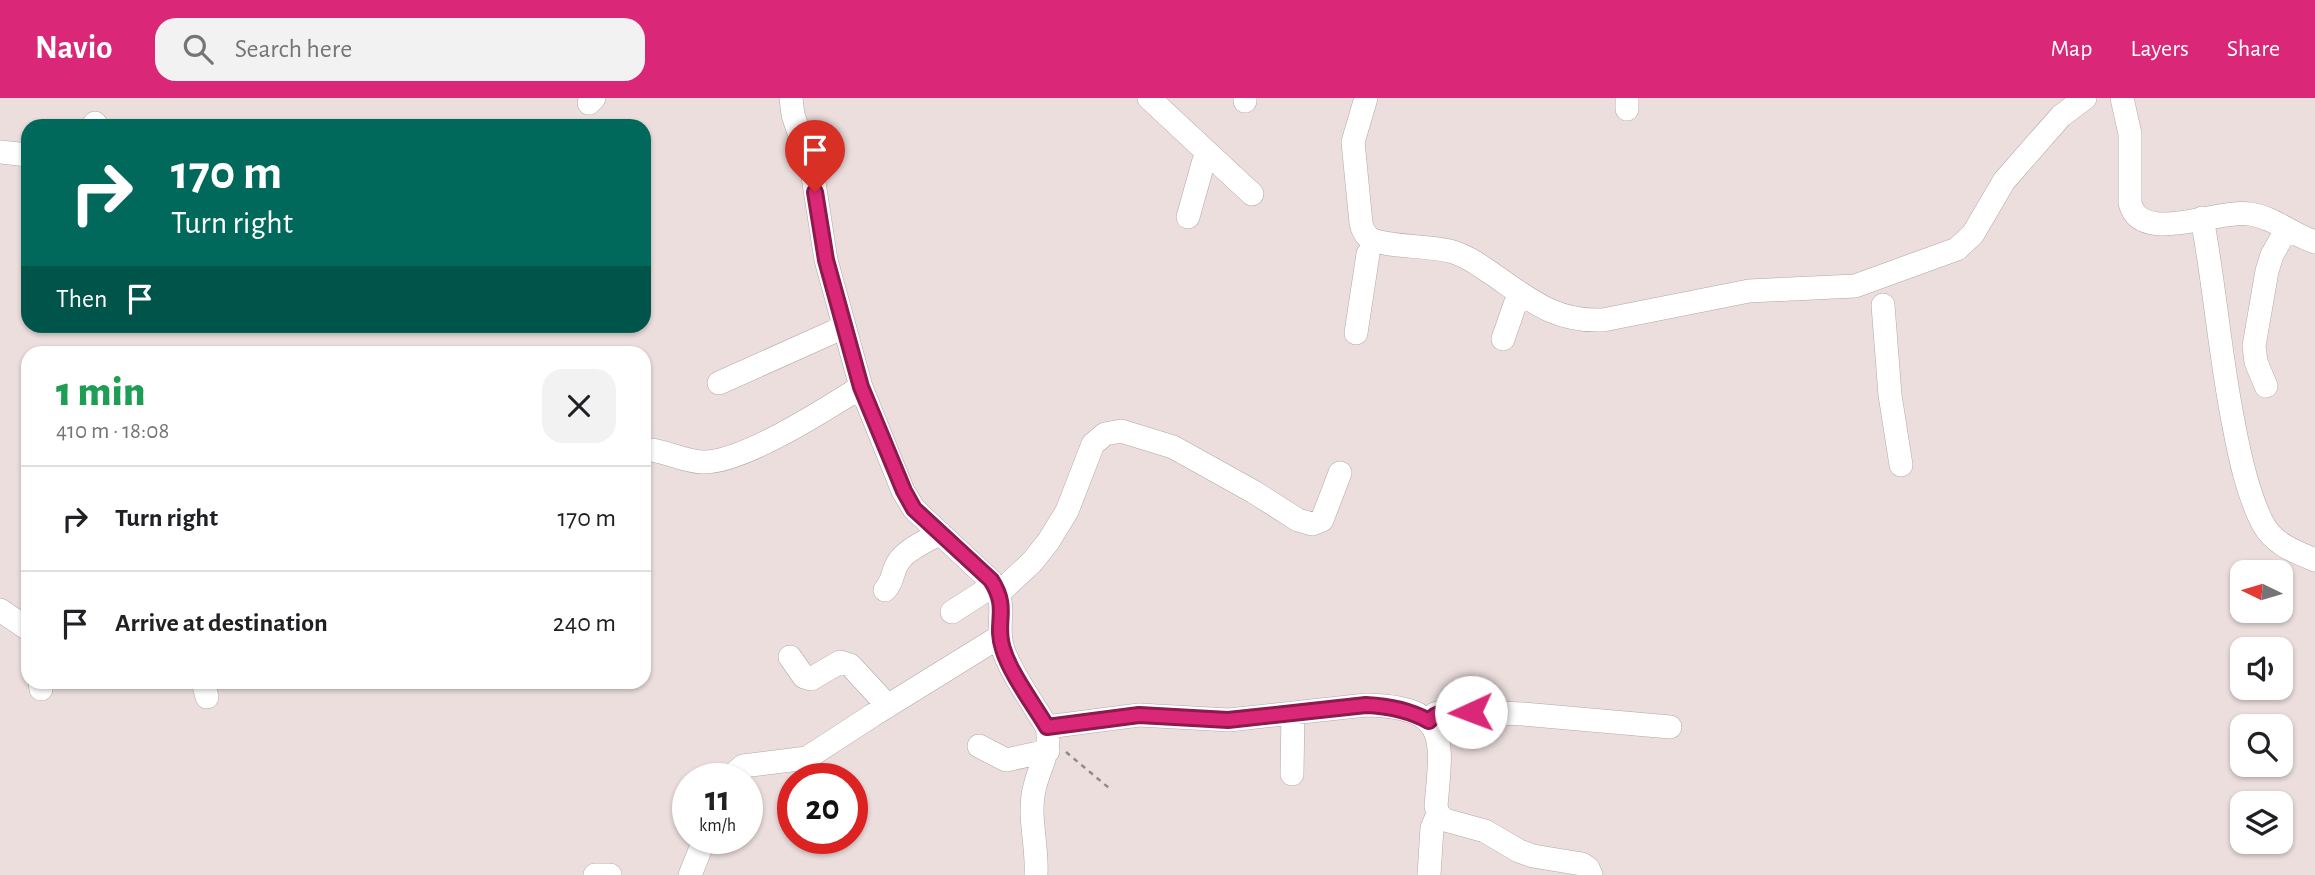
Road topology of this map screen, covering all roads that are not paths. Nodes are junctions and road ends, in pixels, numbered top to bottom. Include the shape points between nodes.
1 (791, 98) edge
2 (1149, 98) edge
3 (1366, 98) edge
4 (2085, 98) edge
5 (2122, 98) edge
6 (0, 152) edge
7 (1206, 153) junction
8 (21, 154) edge
9 (1252, 194) dead end
10 (1188, 217) dead end
11 (2202, 218) junction
12 (2286, 230) junction
13 (2315, 242) edge
14 (1369, 246) junction
15 (1881, 292) junction
16 (1519, 293) junction
17 (844, 327) junction
18 (1356, 333) dead end
19 (1503, 339) dead end
20 (719, 383) dead end
21 (2266, 386) dead end
22 (861, 387) junction
23 (651, 451) edge
24 (1901, 465) dead end
25 (1340, 473) dead end
26 (940, 533) junction
27 (2315, 560) edge
28 (997, 589) junction
29 (885, 590) dead end
30 (0, 610) edge
31 (952, 612) dead end
32 (21, 624) edge
33 (999, 637) junction
34 (790, 657) dead end
35 (888, 706) junction
36 (1293, 713) junction
37 (1429, 721) junction
38 (1670, 727) dead end
39 (1048, 738) junction
40 (979, 746) dead end
41 (763, 764) edge
42 (1292, 774) dead end
43 (1438, 814) junction
44 (699, 854) edge
45 (595, 875) edge
46 (610, 875) edge
47 (690, 875) edge
48 (1036, 875) edge
49 (1429, 875) edge
50 (1591, 875) edge

1 - 17 street via 812,170 826,260
2 - 7 street
3 - 14 street via 1352,156 1361,223
4 - 15 street via 2061,117 2004,181 1966,243
5 - 11 street via 2129,125 2133,213 2139,220 2163,225
6 - 8 street
7 - 9 street
7 - 10 street
11 - 12 street via 2253,214
11 - 27 street via 2239,458 2264,525 2286,548
12 - 13 street
12 - 21 street via 2267,271 2254,346
14 - 16 street via 1379,242 1454,252
14 - 18 street
15 - 16 street via 1855,286 1749,291 1582,321 1563,317
15 - 24 street
16 - 19 street
17 - 20 street
17 - 22 street
22 - 23 street via 734,456 699,462
22 - 26 street via 904,491 914,509
25 - 28 street via 1322,520 1312,524 1173,447 1121,431 1105,434 1093,444 1067,511 1048,542 1032,562
26 - 28 street
26 - 29 street via 901,558
28 - 31 street
28 - 33 street via 1002,606
30 - 32 street
33 - 35 street
33 - 39 street
34 - 35 street via 804,677 811,679 840,662 850,666
35 - 41 street via 807,758
36 - 37 street via 1383,706 1414,712
36 - 39 street via 1228,720 1139,715
36 - 42 street
37 - 38 street via 1444,711
37 - 43 street via 1441,751
39 - 40 street via 1006,760
39 - 48 street via 1032,804
43 - 49 street via 1432,828
43 - 50 street via 1533,856 1582,864
44 - 47 street
45 - 46 street

